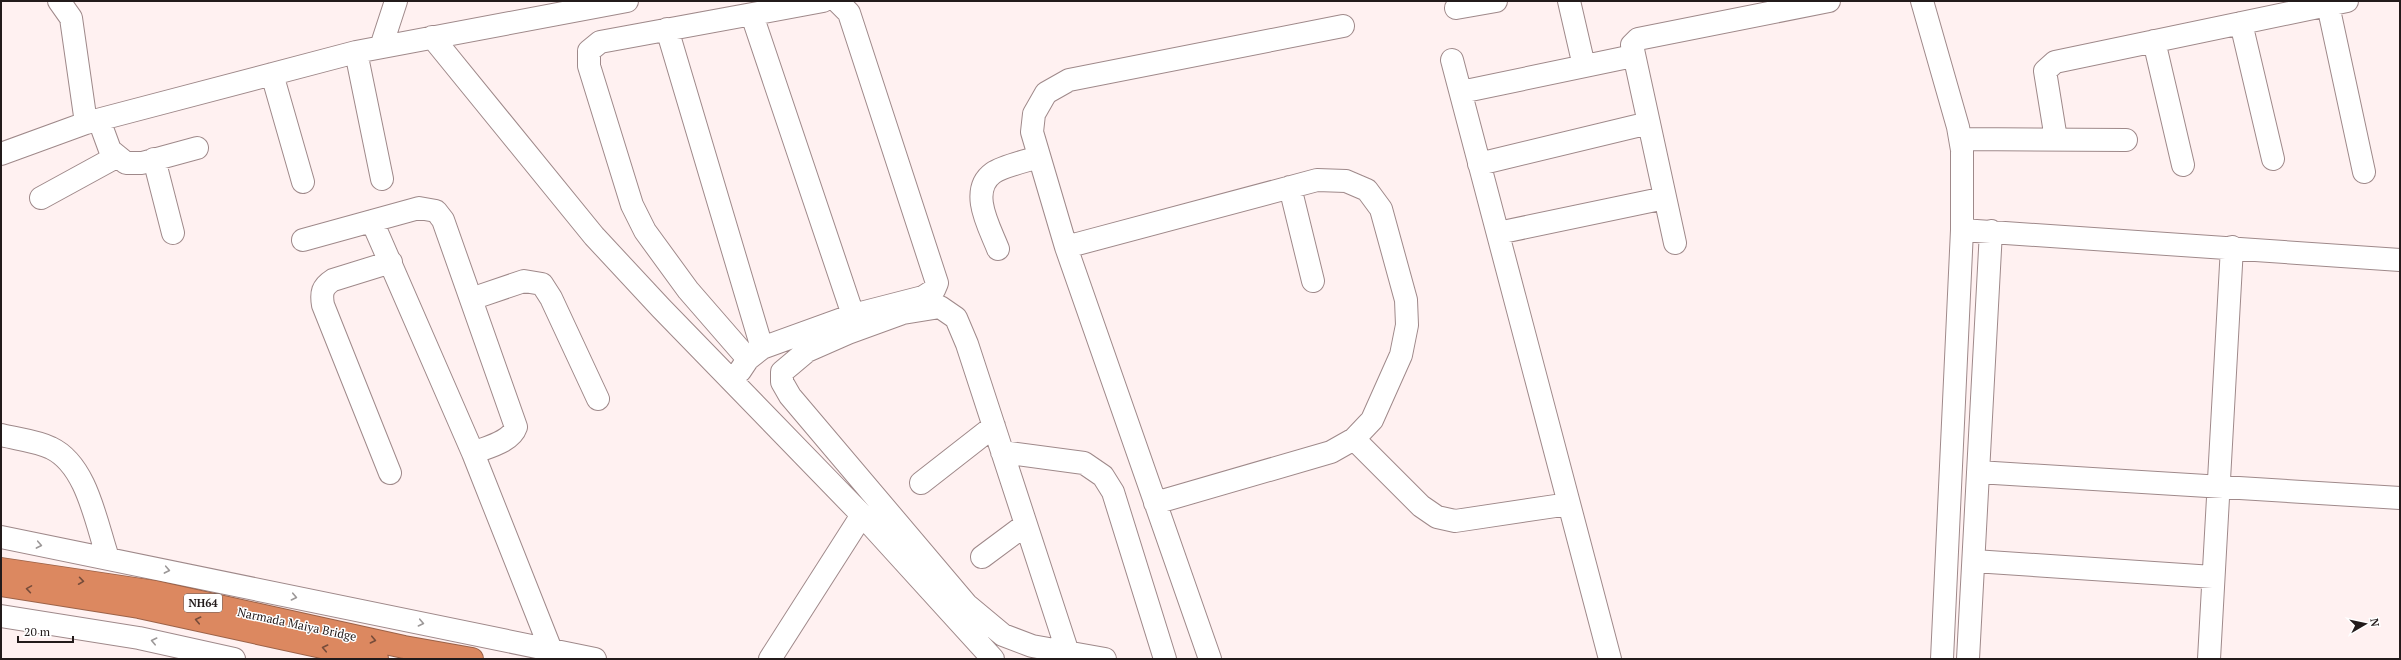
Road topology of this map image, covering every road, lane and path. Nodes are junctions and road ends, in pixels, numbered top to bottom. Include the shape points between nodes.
1 (59, 1) edge
2 (396, 1) edge
3 (627, 1) edge
4 (823, 1) edge
5 (837, 1) edge
6 (1496, 1) edge
7 (1569, 1) edge
8 (1829, 1) edge
9 (1922, 1) edge
10 (2337, 3) edge
11 (1764, 7) edge
12 (1456, 8) dead end
13 (752, 15) junction
14 (2241, 23) junction
15 (1343, 26) dead end
16 (667, 30) junction
17 (432, 37) junction
18 (2154, 41) junction
19 (381, 47) junction
20 (356, 52) junction
21 (1634, 56) junction
22 (1452, 60) dead end
23 (1584, 66) junction
24 (272, 74) junction
25 (1461, 92) junction
26 (93, 121) junction
27 (1648, 123) junction
28 (1961, 138) junction
29 (2056, 139) junction
30 (2126, 140) dead end
31 (197, 148) dead end
32 (1, 154) edge
33 (1039, 156) junction
34 (116, 157) junction
35 (154, 159) junction
36 (2273, 159) dead end
37 (1479, 164) junction
38 (2183, 165) dead end
39 (2364, 172) dead end
40 (382, 179) dead end
41 (303, 182) dead end
42 (1290, 187) junction
43 (41, 198) dead end
44 (1665, 198) junction
45 (372, 221) junction
46 (1962, 230) junction
47 (1991, 232) junction
48 (1498, 233) junction
49 (173, 234) dead end
50 (303, 240) dead end
51 (1675, 242) dead end
52 (1066, 247) junction
53 (2232, 247) junction
54 (998, 250) dead end
55 (2400, 260) edge
56 (391, 262) junction
57 (1313, 281) dead end
58 (471, 299) junction
59 (853, 315) junction
60 (755, 353) junction
61 (734, 380) junction
62 (598, 399) dead end
63 (994, 426) junction
64 (1, 435) edge
65 (1354, 439) junction
66 (1002, 452) junction
67 (473, 453) junction
68 (1978, 472) junction
69 (390, 473) dead end
70 (921, 483) dead end
71 (2218, 487) junction
72 (2400, 498) edge
73 (1155, 503) junction
74 (1569, 504) junction
75 (862, 515) junction
76 (1025, 525) junction
77 (1, 537) edge
78 (982, 557) dead end
79 (108, 558) junction
80 (1974, 560) junction
81 (1, 569) edge
82 (2213, 577) junction
83 (1, 585) edge
84 (1, 616) edge
85 (551, 650) junction
86 (1068, 653) junction
87 (234, 659) edge
88 (377, 659) edge
89 (472, 659) edge
90 (595, 659) edge
91 (770, 659) edge
92 (993, 659) edge
93 (1105, 659) edge
94 (1165, 659) edge
95 (1210, 659) edge
96 (1610, 659) edge
97 (1942, 659) edge
98 (1968, 659) edge
99 (2209, 659) edge

1 - 26 street via 71,18
2 - 19 street
3 - 17 street
4 - 13 street
5 - 59 street via 849,12 937,283 934,290 923,297
6 - 12 street
7 - 23 street
8 - 11 street
9 - 28 street
10 - 14 street
10 - 39 street
11 - 21 street via 1638,39 1632,45
13 - 16 street
13 - 59 street
14 - 18 street
14 - 36 street
15 - 33 street via 1069,80 1046,93 1034,114 1032,132
16 - 60 street
16 - 60 street via 600,42 589,51 589,66 632,205 645,231 688,290
17 - 19 street
17 - 61 street via 594,236 661,308
18 - 29 street via 2054,62 2046,71
18 - 38 street
19 - 20 street
20 - 24 street
20 - 40 street
21 - 23 street
21 - 27 street
22 - 25 street
23 - 25 street
24 - 26 street
24 - 41 street
25 - 37 street
26 - 32 street
26 - 34 street
27 - 37 street
27 - 44 street
28 - 29 street
28 - 46 street
29 - 30 street
31 - 35 street
33 - 52 street
33 - 54 street via 993,173 981,188 981,202
34 - 35 street via 126,163 142,163
34 - 43 street
35 - 49 street
37 - 48 street
42 - 52 street
42 - 57 street
42 - 65 street via 1317,180 1339,180 1367,190 1381,209 1406,300 1407,325 1401,355 1372,420
44 - 48 street
44 - 51 street
45 - 50 street
45 - 56 street
45 - 58 street via 418,208 436,211 443,220
46 - 47 street
46 - 97 street
47 - 53 street
47 - 68 street
48 - 74 street
52 - 73 street
53 - 55 street
53 - 71 street
56 - 67 street
56 - 69 street via 333,280 325,285 322,293 323,305
58 - 62 street via 524,281 542,284
58 - 67 street via 516,427 509,438
59 - 60 street
60 - 61 street
61 - 75 street
63 - 66 street
63 - 70 street
63 - 86 street via 956,318 940,307 903,313 848,333 806,351 782,372 782,382 790,396 967,605 1003,635 1032,646
64 - 79 street via 50,447 66,457 79,473
65 - 73 street via 1330,452
65 - 74 street via 1421,506 1437,518 1454,521
66 - 76 street
66 - 94 street via 1084,463 1103,476 1113,492
67 - 85 street
68 - 71 street
68 - 80 street
71 - 72 street
71 - 82 street
73 - 95 street
74 - 96 street
75 - 91 street
75 - 92 street
76 - 78 street
76 - 86 street
77 -> 79 street, NH64
79 -> 85 street, NH64
80 - 82 street
80 - 98 street
81 -> 89 highway, Narmada Maiya Bridge / NH64 via 154,592 404,647
82 - 99 street
88 -> 83 highway, NH64 via 139,607
87 -> 84 street via 139,638
85 - 90 street, NH64
86 - 93 street

